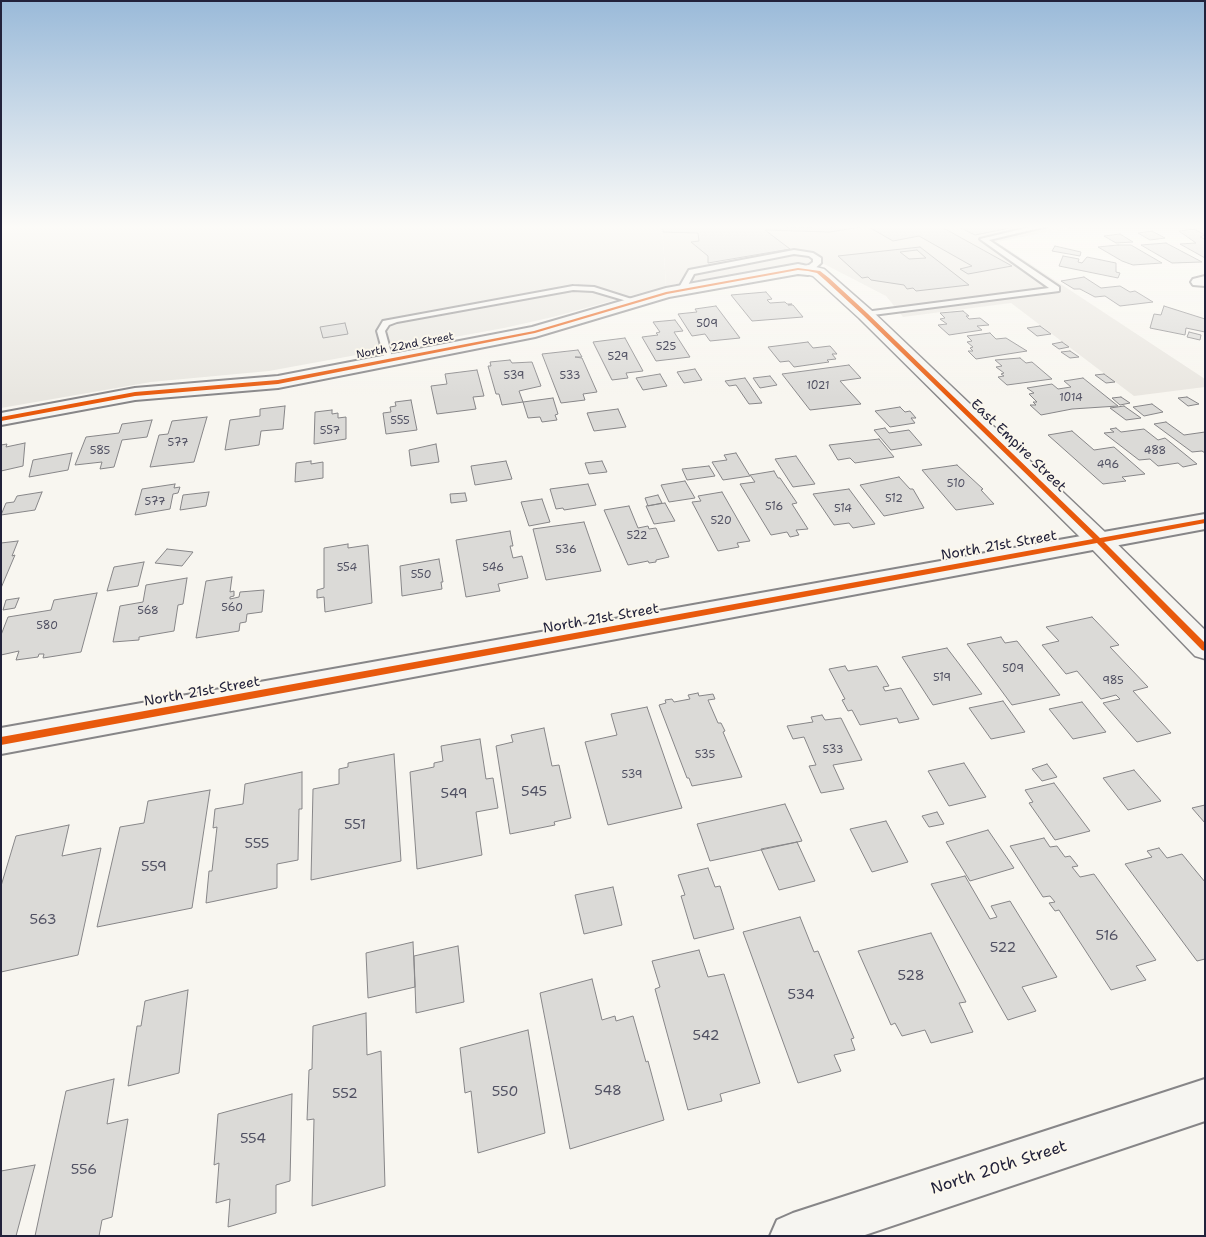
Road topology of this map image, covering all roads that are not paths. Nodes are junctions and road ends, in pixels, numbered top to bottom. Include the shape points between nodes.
1 (725, 283) edge
2 (830, 283) edge
3 (1047, 283) edge
4 (637, 302) junction
5 (865, 314) junction
6 (389, 360) junction
7 (1, 419) edge
8 (1205, 521) edge
9 (1098, 540) junction
10 (1205, 648) edge
11 (1, 741) edge
12 (1205, 1100) edge
13 (793, 1236) edge

1 - 4 street, North 22nd Street
2 - 5 street, East Empire Street
3 - 5 lane via 1056,289
4 - 6 street, North 22nd Street via 535,332
4 - 6 lane via 594,288 573,288 395,320 386,323 381,330
5 - 9 street, East Empire Street
6 - 7 street, North 22nd Street via 278,382 135,394
8 - 9 street, North 21st Street
9 - 10 street, East Empire Street
9 - 11 street, North 21st Street
12 - 13 street, North 20th Street

